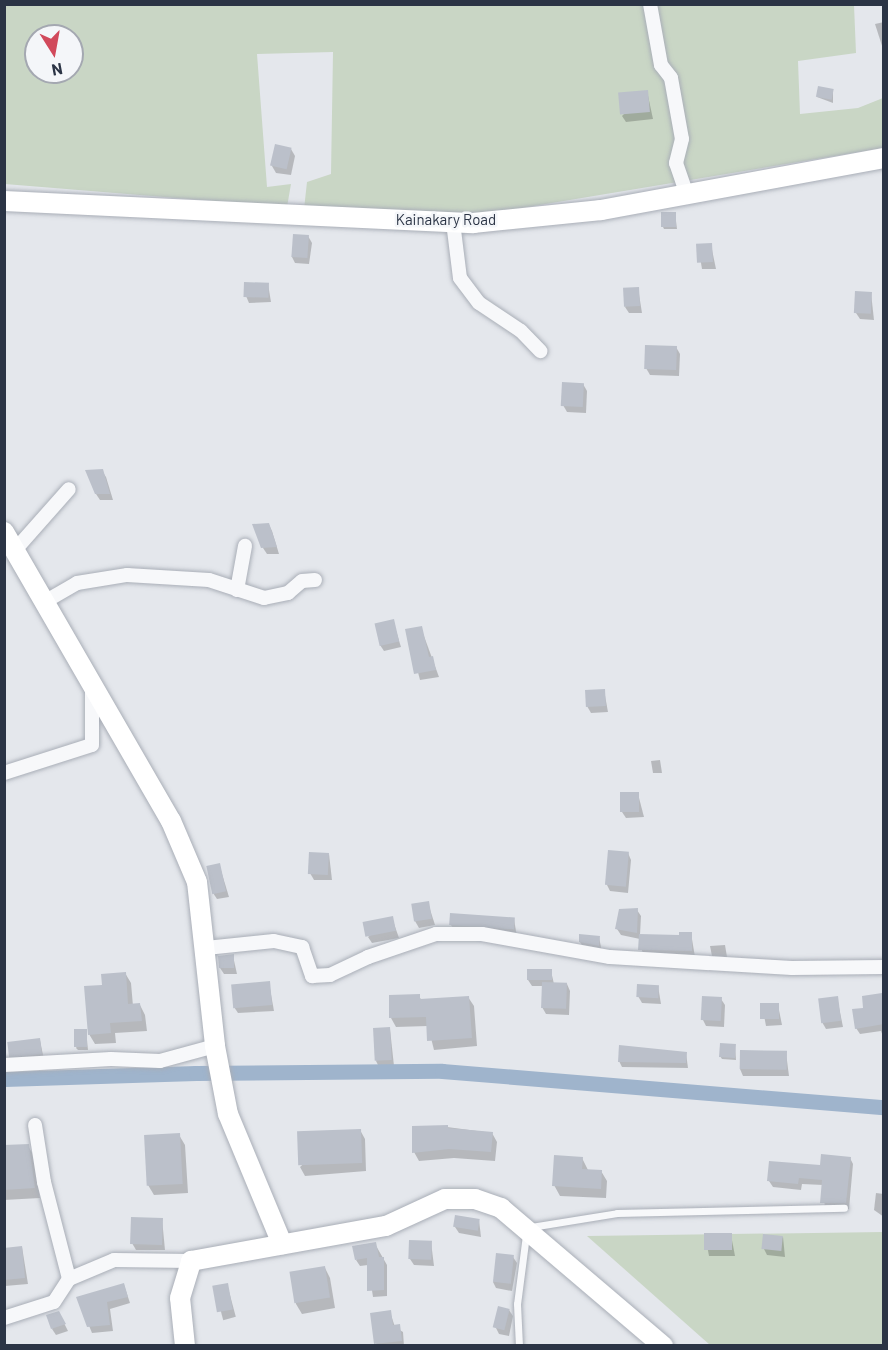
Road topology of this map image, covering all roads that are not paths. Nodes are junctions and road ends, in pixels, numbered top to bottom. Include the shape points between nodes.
1 (650, 4) edge
2 (884, 158) edge
3 (687, 195) junction
4 (4, 201) edge
5 (453, 222) junction
6 (540, 351) dead end
7 (69, 489) dead end
8 (4, 532) edge
9 (246, 546) dead end
10 (15, 550) junction
11 (315, 580) dead end
12 (237, 590) junction
13 (46, 601) junction
14 (92, 682) junction
15 (4, 773) edge
16 (206, 948) junction
17 (884, 968) edge
18 (216, 1052) junction
19 (4, 1065) edge
20 (35, 1125) dead end
21 (844, 1208) dead end
22 (526, 1228) junction
23 (282, 1244) junction
24 (191, 1261) junction
25 (69, 1279) junction
26 (4, 1318) edge
27 (647, 1339) edge
28 (185, 1346) edge
29 (519, 1346) edge
30 (663, 1346) edge

1 - 3 street via 661,65 669,71 673,88 682,139 675,156
2 - 3 main road, Kainakary Road
3 - 5 main road, Kainakary Road via 537,218
4 - 5 main road, Kainakary Road
5 - 6 street via 460,278 479,303 521,331
7 - 10 street
8 - 10 main road
9 - 12 street
10 - 13 main road
11 - 12 street via 302,581 288,593 273,598 254,597
12 - 13 street via 209,580 127,575 77,583
13 - 14 main road
14 - 15 street via 92,745
14 - 16 main road via 175,831 197,882
16 - 17 street via 274,941 302,946 312,976 330,975 435,934 482,934 610,957 792,968
16 - 18 main road
18 - 19 street via 160,1061 111,1059
18 - 23 main road via 228,1114
20 - 25 street via 44,1182
21 - 22 lane via 618,1213
22 - 23 main road via 501,1208 475,1199 445,1199 386,1226
22 - 27 main road
22 - 29 lane via 517,1304
23 - 24 main road
24 - 25 street via 114,1260
24 - 28 main road via 180,1298
25 - 26 street via 54,1302
27 - 30 main road

